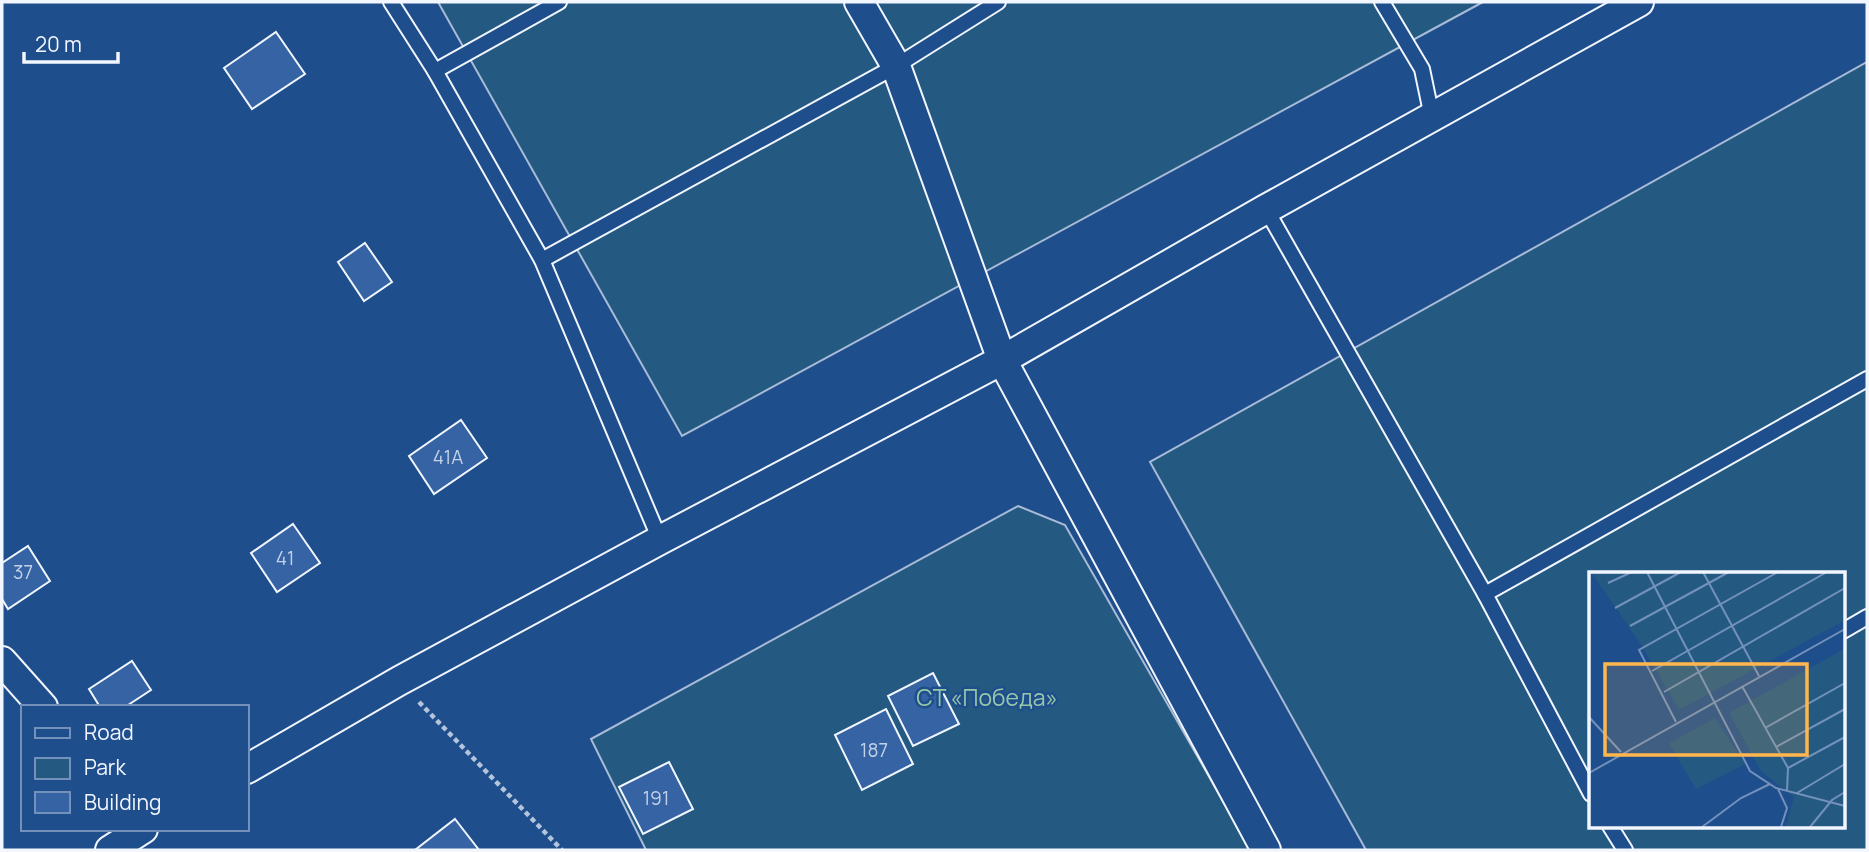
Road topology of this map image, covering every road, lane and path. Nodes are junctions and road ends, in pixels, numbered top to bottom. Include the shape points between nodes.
1 (391, 2) edge
2 (559, 2) edge
3 (859, 2) edge
4 (998, 2) edge
5 (1382, 2) edge
6 (1639, 2) edge
7 (896, 66) junction
8 (435, 71) junction
9 (1432, 117) junction
10 (1266, 209) junction
11 (542, 260) junction
12 (1002, 360) junction
13 (1867, 379) edge
14 (660, 540) junction
15 (1485, 594) junction
16 (1867, 617) edge
17 (1844, 630) edge
18 (2, 661) edge
19 (399, 681) junction
20 (41, 705) edge
21 (248, 768) edge
22 (1586, 775) edge
23 (1611, 828) edge
24 (140, 831) edge
25 (110, 850) edge
26 (562, 850) edge
27 (1266, 850) edge
28 (1625, 850) edge

1 - 8 lane
2 - 8 lane
3 - 7 street
4 - 7 lane
5 - 9 lane via 1422,69
6 - 9 street
7 - 11 lane
7 - 12 street
8 - 11 lane
9 - 10 street
10 - 12 street
10 - 15 lane
11 - 14 lane
12 - 14 street
12 - 27 street
13 - 15 lane
14 - 19 street
15 - 22 lane
16 - 17 lane
18 - 20 street
19 - 21 street
19 - 26 path
23 - 28 lane
24 - 25 street

